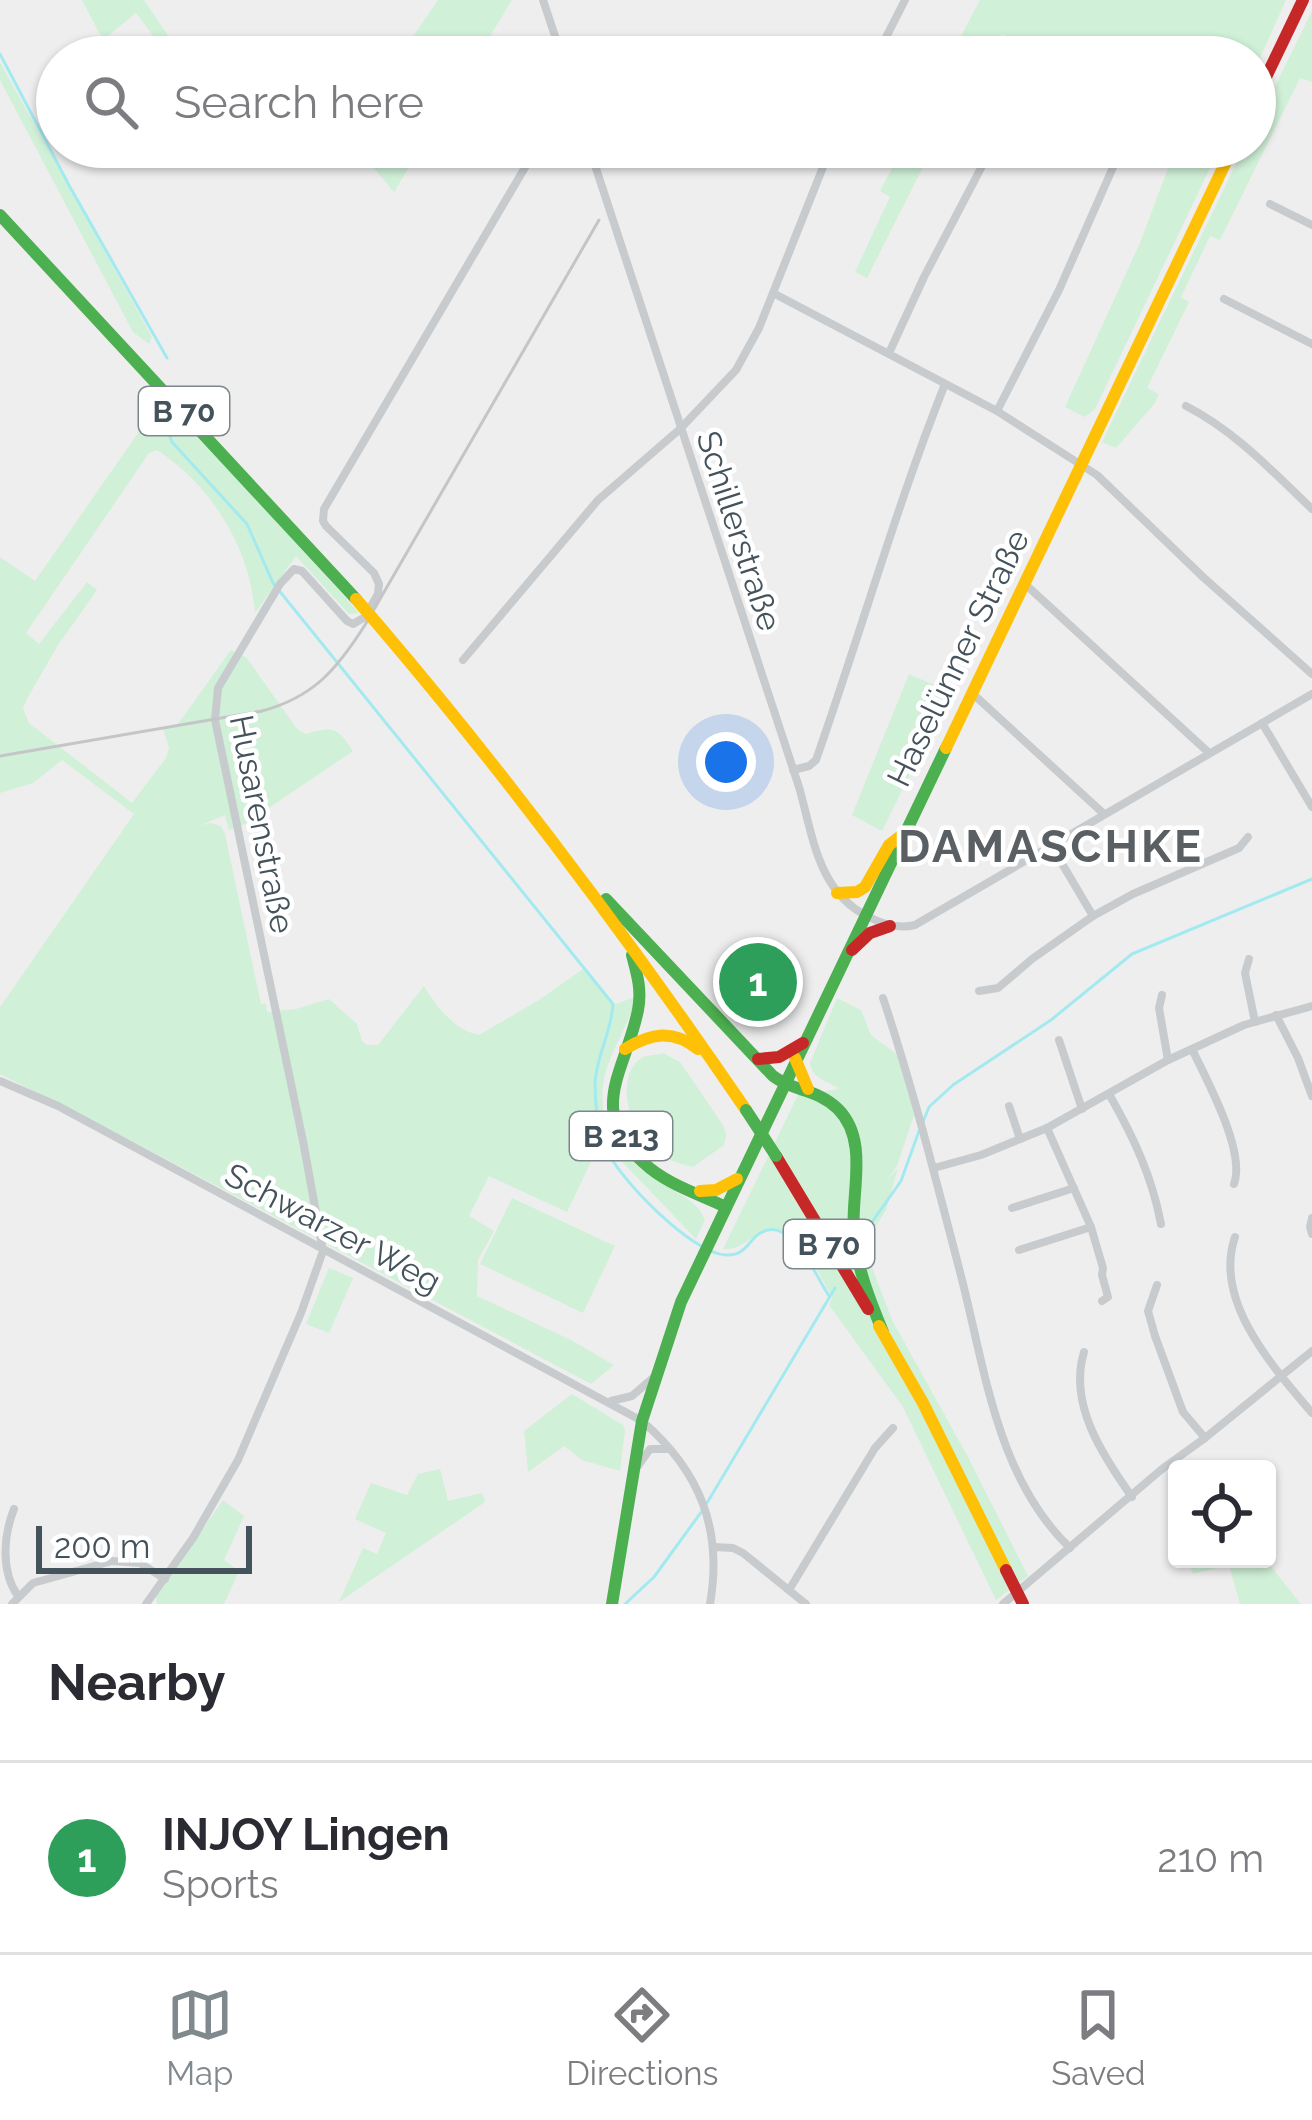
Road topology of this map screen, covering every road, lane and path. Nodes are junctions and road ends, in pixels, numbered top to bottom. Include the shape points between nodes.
1 (543, 0) edge
2 (905, 0) edge
3 (1303, 0) edge
4 (555, 36) edge
5 (887, 36) edge
6 (1276, 56) edge
7 (525, 168) edge
8 (596, 168) edge
9 (823, 168) edge
10 (981, 168) edge
11 (1113, 168) edge
12 (1223, 168) edge
13 (1270, 204) dead end
14 (0, 215) edge
15 (1312, 225) edge
16 (772, 293) junction
17 (1224, 299) dead end
18 (1312, 344) edge
19 (889, 353) junction
20 (945, 384) junction
21 (1186, 406) dead end
22 (997, 411) junction
23 (680, 429) junction
24 (1081, 464) junction
25 (1312, 508) edge
26 (1024, 583) junction
27 (463, 660) dead end
28 (1312, 674) edge
29 (971, 692) junction
30 (1312, 694) edge
31 (1262, 723) junction
32 (1208, 753) junction
33 (793, 770) junction
34 (1312, 807) edge
35 (1104, 814) junction
36 (904, 832) junction
37 (1248, 837) dead end
38 (1052, 845) junction
39 (570, 862) junction
40 (837, 893) junction
41 (864, 915) junction
42 (1093, 916) junction
43 (890, 926) junction
44 (622, 932) junction
45 (1249, 959) dead end
46 (842, 962) junction
47 (980, 991) dead end
48 (1162, 995) dead end
49 (883, 998) dead end
50 (1312, 1006) edge
51 (1276, 1015) junction
52 (1255, 1022) junction
53 (1059, 1040) dead end
54 (803, 1043) junction
55 (625, 1049) junction
56 (1192, 1049) junction
57 (795, 1058) junction
58 (758, 1059) junction
59 (1168, 1060) junction
60 (726, 1081) junction
61 (0, 1082) edge
62 (783, 1085) junction
63 (808, 1089) junction
64 (1109, 1094) junction
65 (1312, 1096) edge
66 (1009, 1106) dead end
67 (1082, 1109) junction
68 (1047, 1128) junction
69 (1021, 1139) junction
70 (934, 1168) junction
71 (737, 1179) junction
72 (1234, 1184) dead end
73 (1074, 1188) junction
74 (692, 1190) junction
75 (725, 1207) junction
76 (1012, 1208) dead end
77 (1312, 1218) edge
78 (1161, 1225) dead end
79 (1091, 1227) junction
80 (1312, 1234) edge
81 (1235, 1237) dead end
82 (1019, 1250) dead end
83 (323, 1251) junction
84 (1157, 1286) dead end
85 (1102, 1301) dead end
86 (883, 1332) junction
87 (1312, 1351) edge
88 (1084, 1352) dead end
89 (655, 1376) junction
90 (1281, 1376) junction
91 (610, 1402) junction
92 (1312, 1413) edge
93 (642, 1420) junction
94 (892, 1428) dead end
95 (1205, 1438) junction
96 (669, 1449) junction
97 (632, 1480) junction
98 (1132, 1497) junction
99 (14, 1509) dead end
100 (714, 1547) junction
101 (1070, 1548) junction
102 (164, 1579) junction
103 (789, 1591) junction
104 (15, 1600) edge
105 (146, 1604) edge
106 (612, 1604) edge
107 (710, 1604) edge
108 (806, 1604) edge
109 (1003, 1604) edge
110 (1023, 1604) edge

1 - 4 street
2 - 5 street
3 - 6 main road
7 - 83 street, Husarenstraße via 325,509 326,526 374,573 374,602 353,624 292,570 218,688 214,714
8 - 23 street, Schillerstraße
9 - 16 street
10 - 19 street
11 - 22 street
12 - 24 main road, Haselünner Straße
13 - 15 street
14 - 39 main road, B 70, bridge via 356,598
16 - 19 street
16 - 23 street via 736,370
17 - 18 street
19 - 20 street
20 - 22 street
20 - 33 street via 816,760
21 - 25 street via 1232,434
22 - 24 street
23 - 27 street via 598,500
23 - 33 street, Schillerstraße
24 - 26 main road, Haselünner Straße
24 - 28 street
26 - 29 main road, Haselünner Straße
26 - 32 street
29 - 35 street
29 - 36 main road, Haselünner Straße
30 - 31 street
31 - 32 street
31 - 34 street
32 - 35 street
33 - 40 street, Schillerstraße
35 - 38 street
36 - 40 main road via 866,887
36 - 41 main road, Haselünner Straße
37 - 42 street
38 - 42 street
38 - 43 street via 915,925
39 - 44 main road, B 70
39 - 58 main road, B 70
40 - 41 street, Schillerstraße
41 - 43 street, Schillerstraße
41 - 46 main road, Haselünner Straße
42 - 47 street via 998,988
43 - 46 main road via 863,938
44 - 55 main road via 641,990
44 - 60 main road, B 70
45 - 52 street
46 - 54 main road, Haselünner Straße
48 - 59 street
49 - 70 street
50 - 51 street
51 - 52 street
51 - 65 street
52 - 56 street
53 - 67 street
54 - 57 main road, Haselünner Straße
54 - 58 main road
55 - 60 main road via 651,1034 674,1034
55 - 74 main road, B 213 via 612,1083 618,1130 642,1162
56 - 59 street
56 - 72 street via 1229,1140
57 - 62 main road, Haselünner Straße
57 - 63 main road
58 - 62 main road, B 70
59 - 64 street
60 - 86 main road, B 70, bridge
61 - 83 street, Schwarzer Weg
62 - 63 main road
62 - 71 main road, Haselünner Straße
63 - 86 main road via 850,1125 853,1232
64 - 67 street
64 - 78 street via 1140,1151
66 - 69 street
67 - 68 street
68 - 69 street
68 - 73 street
69 - 70 street
70 - 101 street via 1012,1463
71 - 74 main road, B 213
71 - 75 main road, Haselünner Straße
73 - 76 street
73 - 79 street
74 - 75 main road, B 213
75 - 89 main road, Haselünner Straße
77 - 80 street
79 - 82 street
79 - 85 street via 1108,1297
81 - 90 street via 1228,1271 1235,1293 1256,1344
83 - 91 street, Schwarzer Weg
83 - 102 street via 238,1460
84 - 95 street via 1148,1311 1155,1336 1183,1412
86 - 110 main road, B 70, bridge
87 - 90 street
88 - 98 street via 1079,1386 1091,1429
89 - 91 street
89 - 93 main road, Haselünner Straße
90 - 92 street
90 - 95 street
91 - 93 street, Schwarzer Weg
93 - 96 street, Schwarzer Weg
93 - 97 main road, Haselünner Straße
94 - 103 street
95 - 98 street
96 - 97 street via 650,1449
96 - 100 street, Schwarzer Weg via 705,1507
97 - 106 main road, Haselünner Straße
98 - 101 street
99 - 104 street via 6,1572
100 - 103 street via 742,1553
100 - 107 street, Schwarzer Weg
101 - 109 street
102 - 104 street via 122,1560 33,1583
102 - 105 street
103 - 108 street

